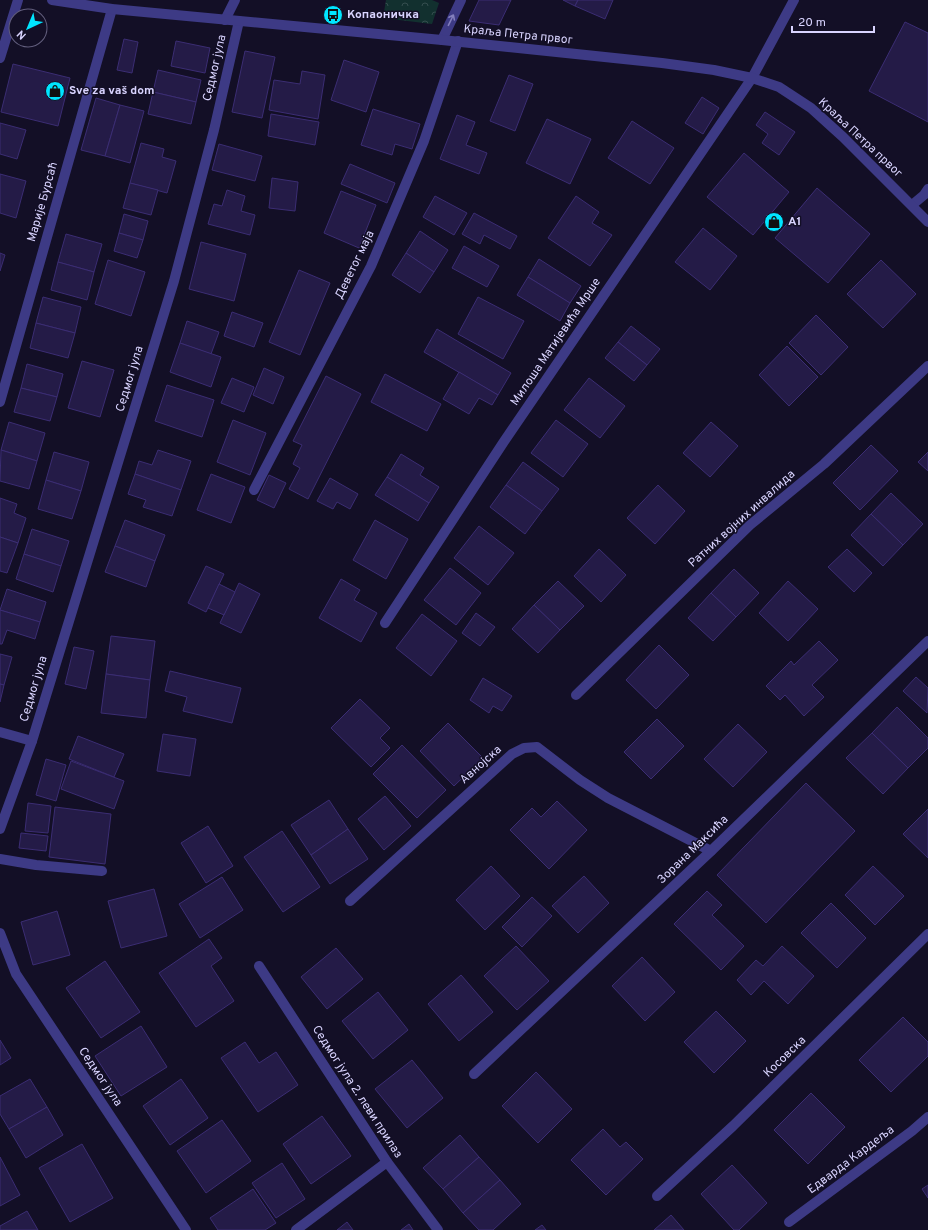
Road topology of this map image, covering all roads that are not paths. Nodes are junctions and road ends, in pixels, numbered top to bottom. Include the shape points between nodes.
1 (18, 0) edge
2 (52, 0) edge
3 (235, 0) edge
4 (461, 0) edge
5 (794, 0) edge
6 (68, 1) edge
7 (112, 9) junction
8 (225, 20) junction
9 (239, 21) junction
10 (442, 40) junction
11 (458, 41) junction
12 (0, 58) edge
13 (752, 78) junction
14 (928, 189) edge
15 (912, 205) junction
16 (928, 222) edge
17 (928, 366) edge
18 (0, 402) edge
19 (254, 490) dead end
20 (385, 623) dead end
21 (928, 641) edge
22 (576, 695) dead end
23 (0, 732) edge
24 (32, 742) junction
25 (0, 829) edge
26 (711, 851) junction
27 (0, 858) edge
28 (102, 871) dead end
29 (350, 901) dead end
30 (0, 933) edge
31 (928, 934) edge
32 (259, 966) dead end
33 (474, 1074) dead end
34 (928, 1117) edge
35 (387, 1162) junction
36 (658, 1196) dead end
37 (789, 1222) dead end
38 (186, 1230) edge
39 (296, 1230) edge
40 (438, 1230) edge

1 - 12 street
2 - 6 street, Краља Петра првог
3 - 8 street
10 -> 4 street
5 - 13 street, Милоша Матијевића Мрше
6 - 7 street, Краља Петра првог
7 - 8 street, Краља Петра првог
7 - 18 street, Марије Бурсаћ
8 - 9 street, Краља Петра првог
9 - 10 street, Краља Петра првог
9 - 24 street, Седмог јула via 214,130 174,281
10 - 11 street, Краља Петра првог
11 - 13 street, Краља Петра првог via 662,63
11 - 19 street, Деветог маја via 424,141 371,266
13 - 15 street, Краља Петра првог via 779,88 811,108
13 - 20 street, Милоша Матијевића Мрше via 503,443
14 - 15 street
15 - 16 street, Краља Петра првог
17 - 22 street, Ратних војних инвалида via 824,464 750,525
21 - 26 street, Зорана Максића
23 - 24 street, Седмог јула
24 - 25 street, Седмог јула
26 - 29 street, Авнојска via 608,798 537,748 524,748 512,754
26 - 33 street, Зорана Максића
27 - 28 street via 36,865
30 - 38 street, Седмог јула via 16,974
31 - 36 street, Косовска
32 - 35 street, Седмог јула 2. леви прилаз
34 - 37 street, Едварда Кардеља
35 - 39 street
35 - 40 street, Седмог јула 2. леви прилаз

